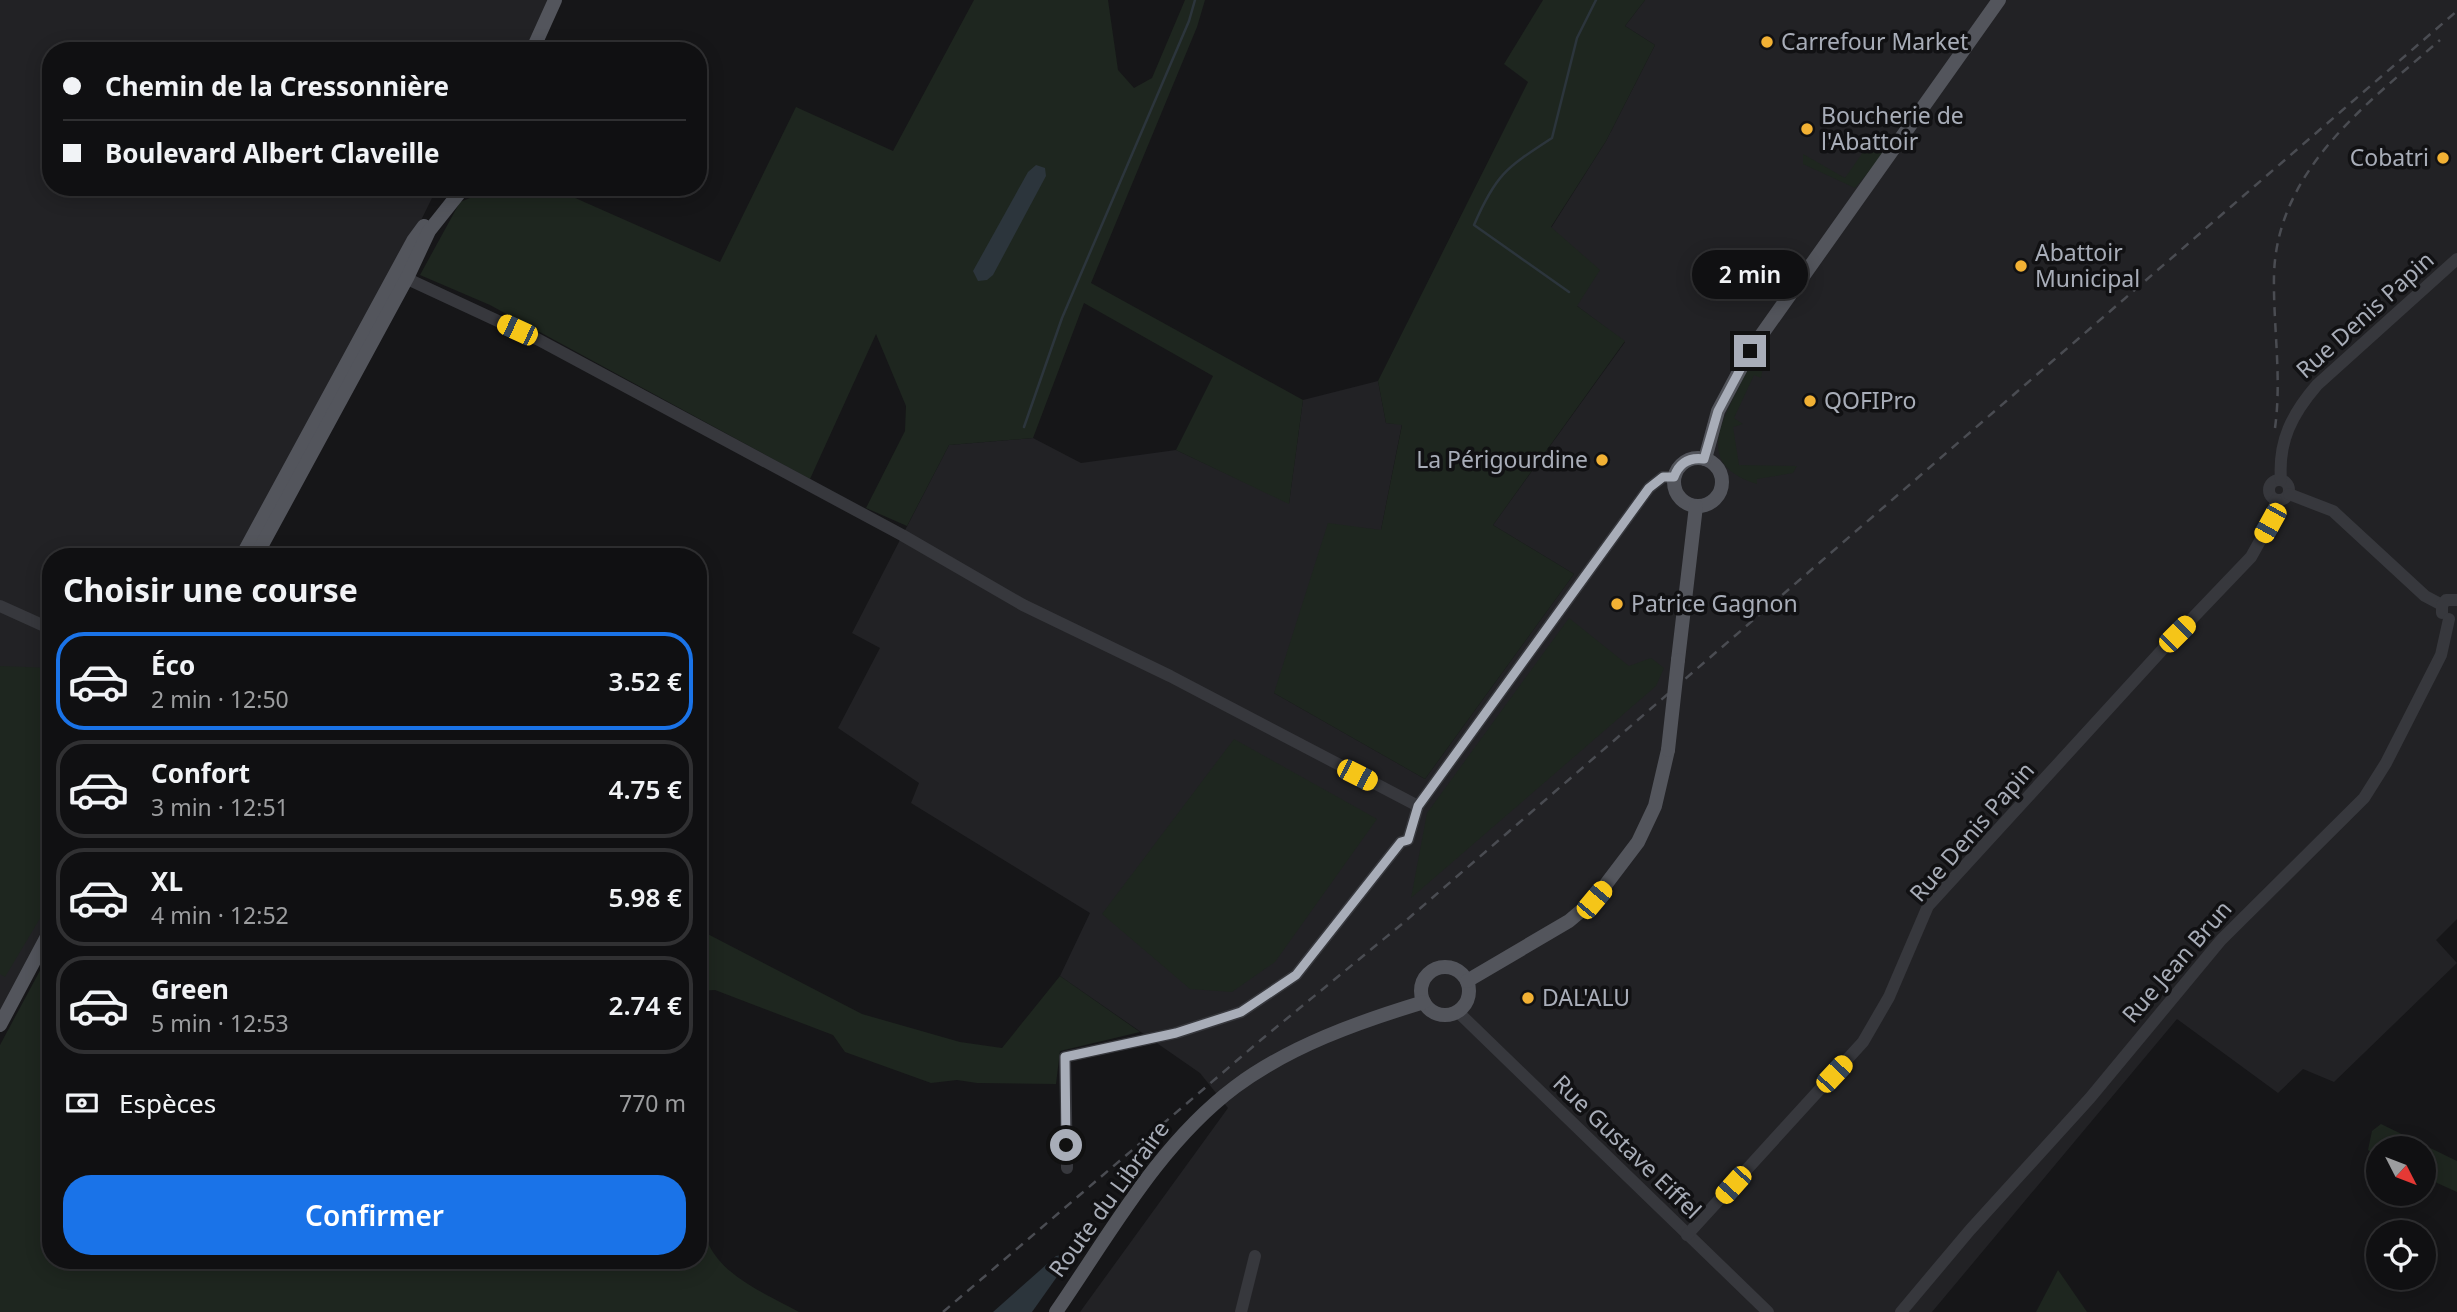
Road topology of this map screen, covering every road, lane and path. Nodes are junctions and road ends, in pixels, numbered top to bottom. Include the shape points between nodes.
1 (549, 0) edge
2 (555, 0) edge
3 (1999, 0) edge
4 (2011, 0) edge
5 (533, 42) edge
6 (534, 42) edge
7 (445, 196) edge
8 (457, 196) edge
9 (1859, 199) junction
10 (2457, 259) edge
11 (401, 276) junction
12 (1704, 459) junction
13 (1674, 477) junction
14 (2281, 480) junction
15 (2289, 494) junction
16 (2276, 500) junction
17 (1696, 506) junction
18 (247, 548) edge
19 (260, 548) edge
20 (2457, 600) edge
21 (0, 606) edge
22 (2442, 606) junction
23 (2453, 618) edge
24 (42, 625) edge
25 (1418, 806) junction
26 (42, 946) edge
27 (1467, 981) junction
28 (1424, 1002) junction
29 (1458, 1012) junction
30 (0, 1025) edge
31 (1067, 1168) dead end
32 (1687, 1234) junction
33 (1255, 1256) dead end
34 (1056, 1312) edge
35 (1241, 1312) edge
36 (1768, 1312) edge
37 (1901, 1312) edge

1 - 5 main road
2 - 6 main road
3 - 9 main road
4 - 9 main road
7 - 11 main road
8 - 11 main road
9 - 12 main road via 1732,380
10 - 14 street, Rue Denis Papin via 2298,407 2279,457
11 - 18 main road
11 - 19 main road
11 - 25 street via 539,340 1023,605
12 - 13 main road via 1689,459
12 - 17 main road via 1717,468 1720,490 1711,502
13 - 17 main road via 1676,493
13 - 25 street via 1663,477 1649,488
14 - 15 street via 2288,485
14 - 16 street via 2269,487
15 - 16 street
15 - 22 street via 2333,511
16 - 32 street, Rue Denis Papin via 2270,523 2251,557 1928,906 1889,997 1863,1042
17 - 27 main road, bridge via 1668,750 1655,806 1638,842 1594,900 1569,921
20 - 22 street via 2449,599
21 - 24 street
22 - 23 street via 2442,612
23 - 37 street, Rue Jean Brun via 2441,655 2364,798 2221,940 2090,1098
25 - 31 street via 1408,840 1401,842 1355,897 1296,975 1241,1012 1176,1033 1065,1057
26 - 30 main road
27 - 28 main road via 1448,968 1433,971 1423,981
27 - 29 main road via 1469,995
28 - 29 main road via 1435,1013
28 - 34 main road, Route du Libraire via 1290,1053 1217,1101 1159,1163
29 - 32 street, Rue Gustave Eiffel
32 - 36 street, Rue Gustave Eiffel
33 - 35 street

